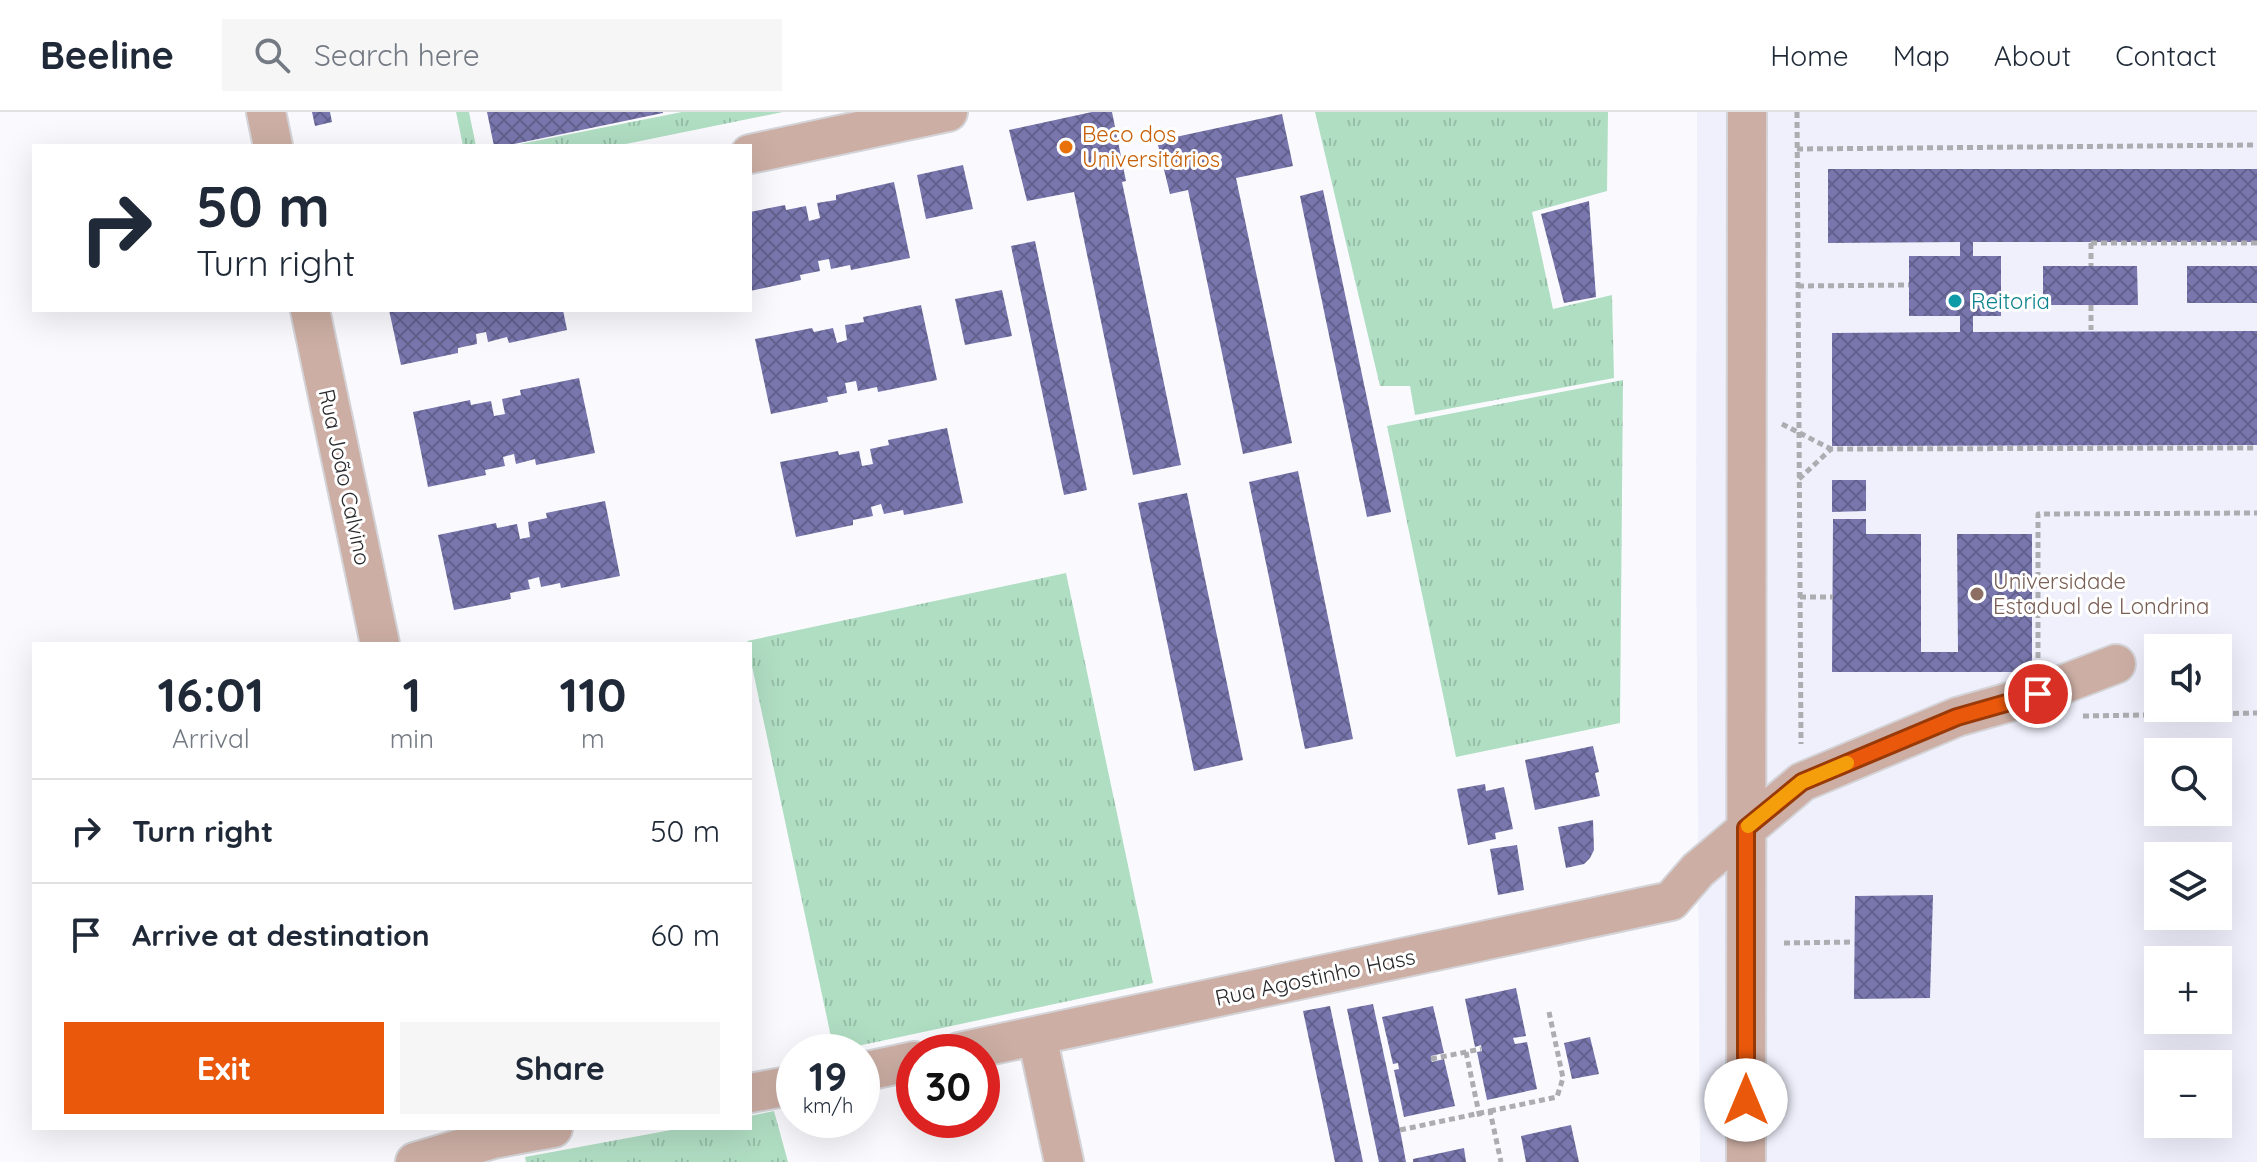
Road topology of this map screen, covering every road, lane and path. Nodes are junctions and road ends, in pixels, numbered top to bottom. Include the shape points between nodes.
1 (266, 112) edge
2 (948, 112) edge
3 (1747, 112) edge
4 (1797, 112) edge
5 (273, 144) edge
6 (2257, 145) edge
7 (1797, 149) junction
8 (752, 154) edge
9 (2257, 243) edge
10 (2091, 266) dead end
11 (1909, 285) dead end
12 (1798, 286) junction
13 (2091, 305) dead end
14 (310, 312) edge
15 (2091, 330) dead end
16 (1747, 406) junction
17 (1799, 433) junction
18 (2257, 448) edge
19 (1831, 449) junction
20 (1799, 479) junction
21 (2257, 513) edge
22 (1800, 597) junction
23 (1833, 597) dead end
24 (380, 642) edge
25 (2116, 664) dead end
26 (2038, 694) junction
27 (2257, 713) edge
28 (2070, 717) dead end
29 (1801, 757) dead end
30 (1746, 828) junction
31 (1854, 942) dead end
32 (1784, 943) dead end
33 (1549, 1012) dead end
34 (1037, 1036) junction
35 (1000, 1044) edge
36 (1481, 1049) dead end
37 (1466, 1052) junction
38 (1431, 1059) dead end
39 (776, 1088) edge
40 (752, 1093) edge
41 (1490, 1111) junction
42 (1480, 1116) junction
43 (545, 1130) edge
44 (1400, 1130) dead end
45 (496, 1143) edge
46 (415, 1162) edge
47 (1064, 1162) edge
48 (1501, 1162) edge
49 (1746, 1162) edge

1 - 5 street
2 - 8 street
3 - 16 street
4 - 7 path
6 - 7 path
7 - 12 path
9 - 10 path via 2091,243
11 - 12 path
12 - 17 path
13 - 15 path
14 - 24 street, Rua João Calvino
16 - 17 path
16 - 30 street
17 - 19 path
17 - 20 path
18 - 19 path
19 - 20 path
20 - 22 path
21 - 26 path via 2038,514
22 - 23 path
22 - 29 path
25 - 26 street
26 - 30 street via 1957,717 1802,782
27 - 28 path
30 - 34 street, Rua Agostinho Hass via 1671,901
30 - 49 street
31 - 32 path
33 - 41 path via 1563,1078 1557,1097
34 - 35 street, Rua Agostinho Hass
34 - 47 street
36 - 37 path
37 - 38 path
37 - 42 path
39 - 40 street
41 - 42 path
41 - 48 path
42 - 44 path
43 - 45 street
45 - 46 street

